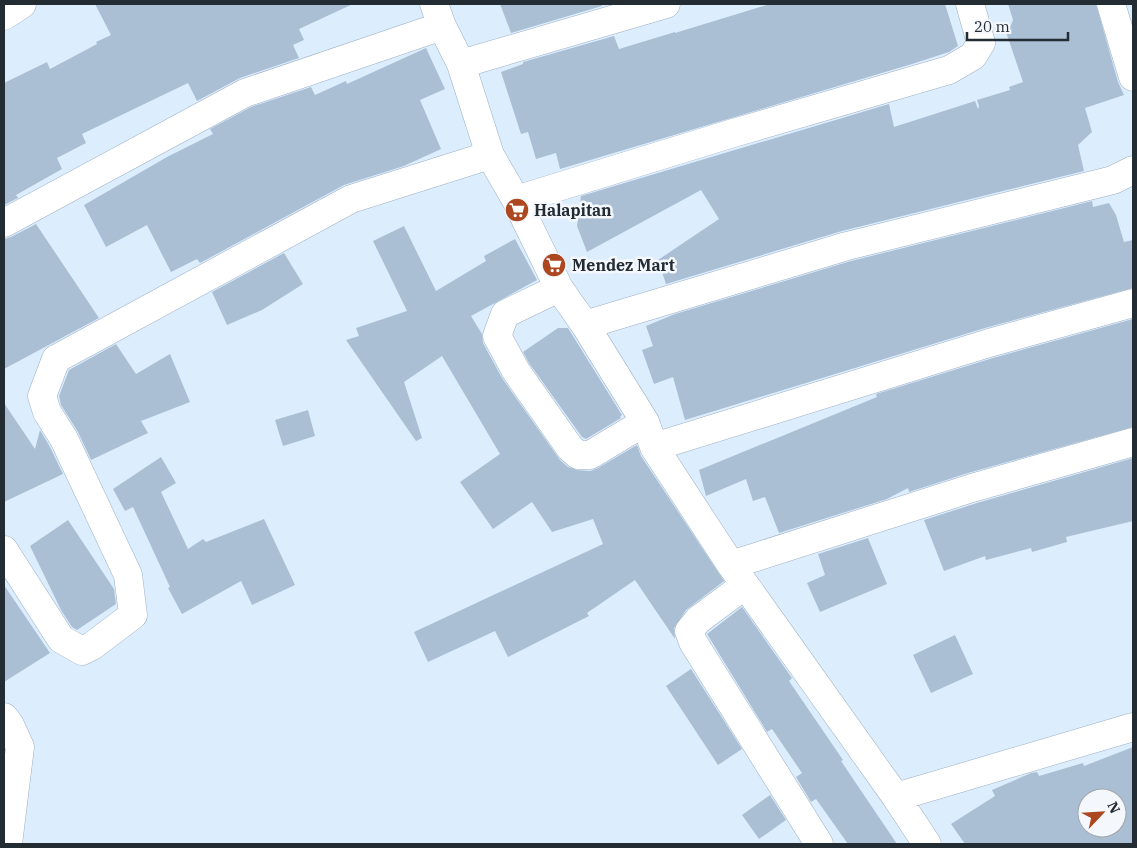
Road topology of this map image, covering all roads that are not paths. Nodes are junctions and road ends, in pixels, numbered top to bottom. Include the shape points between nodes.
1 (22, 4) edge
2 (666, 4) edge
3 (970, 4) edge
4 (1111, 4) edge
5 (438, 15) edge
6 (4, 16) edge
7 (461, 64) junction
8 (1133, 76) edge
9 (490, 155) junction
10 (1133, 170) edge
11 (516, 200) junction
12 (4, 223) edge
13 (559, 288) junction
14 (1133, 303) edge
15 (585, 325) junction
16 (649, 435) junction
17 (1133, 442) edge
18 (4, 550) edge
19 (738, 575) junction
20 (4, 717) edge
21 (1133, 727) edge
22 (896, 797) junction
23 (7, 837) edge
24 (819, 844) edge
25 (927, 844) edge

1 - 6 street
2 - 7 street
3 - 11 street via 981,43 973,56 949,70
4 - 8 street
5 - 7 street
5 - 12 street via 245,93
7 - 9 street
9 - 11 street
9 - 18 street via 351,199 56,359 42,396 128,575 133,615 82,651 62,639
10 - 15 street via 1113,180 847,246
11 - 13 street
13 - 15 street
13 - 16 street via 505,314 497,336 516,371 578,455 590,455
14 - 16 street
15 - 16 street
16 - 19 street
17 - 19 street via 972,488
19 - 22 street
19 - 24 street via 689,631
20 - 23 street via 20,747
21 - 22 street
22 - 25 street

